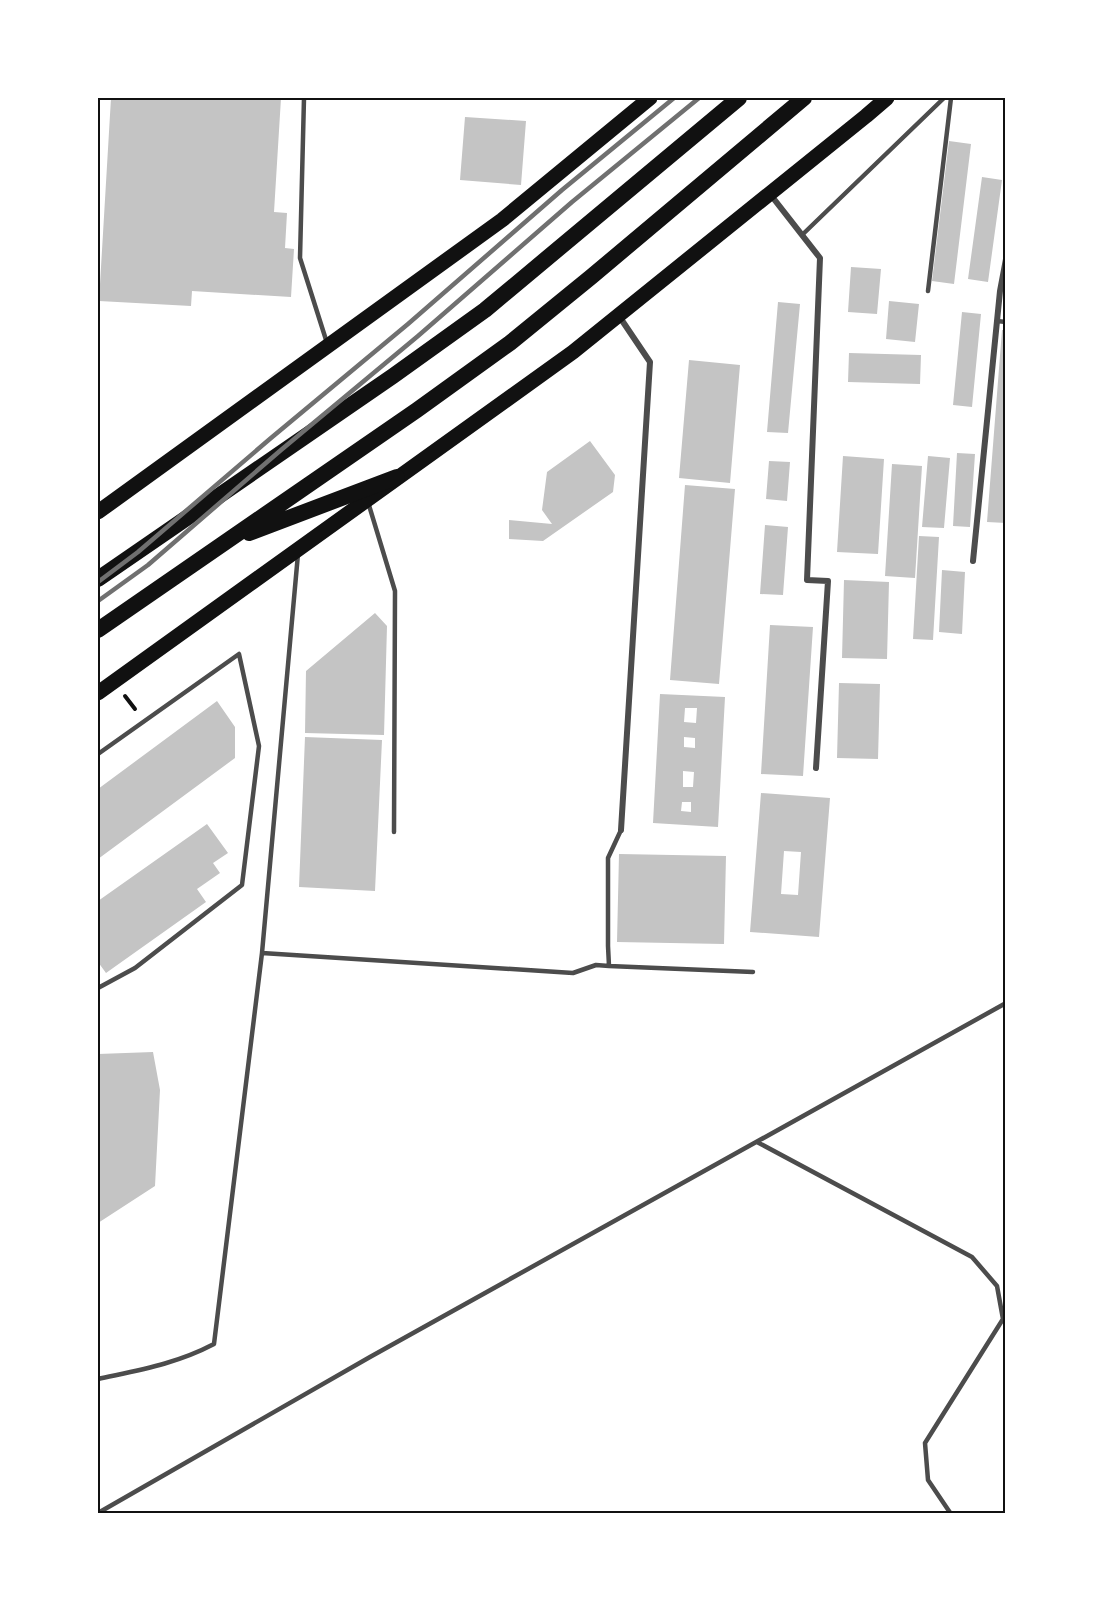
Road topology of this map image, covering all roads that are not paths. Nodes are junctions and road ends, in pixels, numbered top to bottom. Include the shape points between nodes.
1 (304, 98) edge
2 (650, 98) edge
3 (740, 98) edge
4 (804, 98) edge
5 (887, 98) edge
6 (944, 98) edge
7 (951, 98) edge
8 (770, 194) junction
9 (802, 235) junction
10 (1005, 259) edge
11 (928, 291) dead end
12 (618, 315) junction
13 (997, 321) junction
14 (1005, 322) edge
15 (327, 346) junction
16 (398, 477) junction
17 (367, 500) junction
18 (98, 512) edge
19 (226, 542) junction
20 (299, 548) junction
21 (973, 561) dead end
22 (98, 579) edge
23 (98, 630) edge
24 (98, 693) edge
25 (98, 754) edge
26 (816, 768) dead end
27 (621, 830) joint
28 (394, 832) dead end
29 (262, 953) junction
30 (609, 966) junction
31 (753, 972) dead end
32 (98, 988) edge
33 (1005, 1003) edge
34 (757, 1142) junction
35 (997, 1286) junction
36 (1005, 1290) edge
37 (98, 1379) edge
38 (98, 1513) edge
39 (951, 1514) edge

1 - 15 lane via 300,258
2 - 15 main road via 502,220
3 - 22 highway via 484,310
4 - 19 highway via 510,343
5 - 8 main road
6 - 9 lane
7 - 11 lane
8 - 9 street
8 - 12 main road
9 - 26 street via 820,258 807,580 828,581
10 - 13 street
12 - 16 main road via 573,352
12 - 27 street via 650,362
13 - 14 lane
13 - 21 street
15 - 18 main road
16 - 17 main road
16 - 19 highway
17 - 20 main road
17 - 28 lane via 395,591
19 - 23 highway
20 - 24 main road
20 - 29 lane
25 - 32 lane via 239,654 259,746 242,885 135,968
27 - 30 lane via 608,858
29 - 30 lane via 573,973 596,965
29 - 37 lane via 214,1344 172,1362
30 - 31 lane
33 - 34 lane
34 - 35 lane via 972,1257
34 - 38 lane
35 - 36 lane
35 - 39 lane via 1003,1319 925,1443 928,1480

